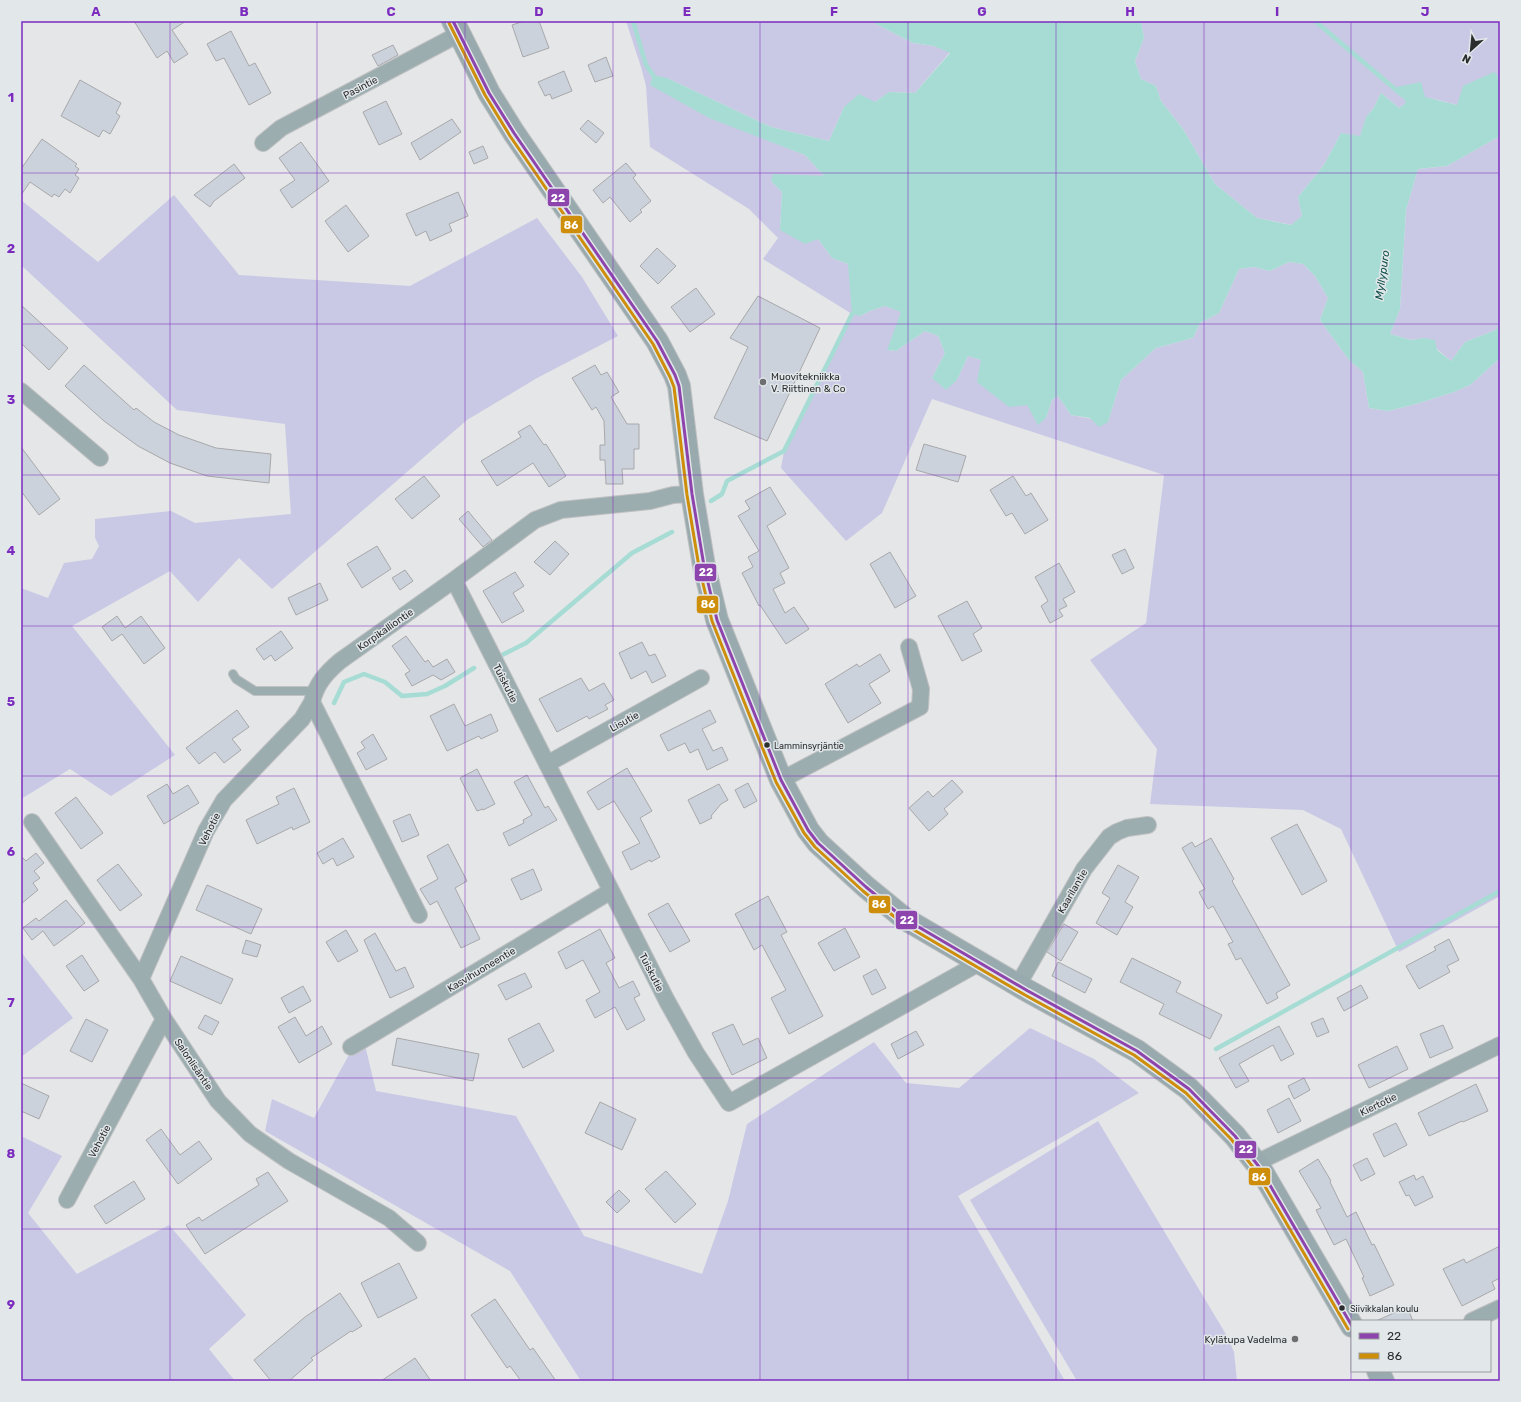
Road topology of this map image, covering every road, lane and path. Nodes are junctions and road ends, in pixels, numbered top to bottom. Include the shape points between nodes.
1 (456, 28) edge
2 (263, 143) dead end
3 (21, 391) edge
4 (100, 458) dead end
5 (692, 494) junction
6 (454, 580) junction
7 (909, 647) dead end
8 (233, 674) dead end
9 (701, 678) dead end
10 (313, 696) junction
11 (547, 764) junction
12 (781, 780) junction
13 (32, 822) dead end
14 (1148, 825) dead end
15 (611, 890) junction
16 (419, 915) dead end
17 (979, 963) junction
18 (141, 979) junction
19 (1018, 985) junction
20 (164, 1019) junction
21 (1500, 1044) edge
22 (351, 1047) dead end
23 (1256, 1163) junction
24 (67, 1200) dead end
25 (418, 1243) dead end
26 (1500, 1308) edge
27 (1474, 1320) edge
28 (1351, 1324) edge
29 (1378, 1372) edge
30 (1383, 1381) edge

1 - 2 street, Pasintie via 281,128
1 - 5 main road via 489,92 514,133 657,341 670,364 679,386
3 - 4 street
5 - 6 street, Korpikalliontie via 561,510 547,515 535,520
5 - 12 main road via 704,566 717,620
6 - 10 street, Korpikalliontie via 340,660 325,674
6 - 11 street, Tuiskutie
7 - 12 street via 921,689 920,707
8 - 10 lane via 236,680 255,691
9 - 11 street, Lisutie
10 - 16 street
10 - 18 street, Vehotie via 302,719 224,800 206,831
11 - 15 street, Tuiskutie
12 - 17 main road via 808,830 829,854 905,919
13 - 18 street, Salonlisäntie
14 - 19 street, Kaarilantie via 1127,828 1109,837 1084,869
15 - 17 street, Tuiskutie via 692,1047 729,1103
15 - 22 street, Kasvihuoneentie
17 - 19 main road
18 - 20 street, Salonlisäntie
19 - 23 main road via 1137,1051 1183,1085 1221,1121
20 - 24 street, Vehotie
20 - 25 street, Salonlisäntie via 218,1101 250,1134 289,1161 389,1218
21 - 23 street, Kiertotie
23 - 28 main road
26 - 27 street
29 - 30 main road

